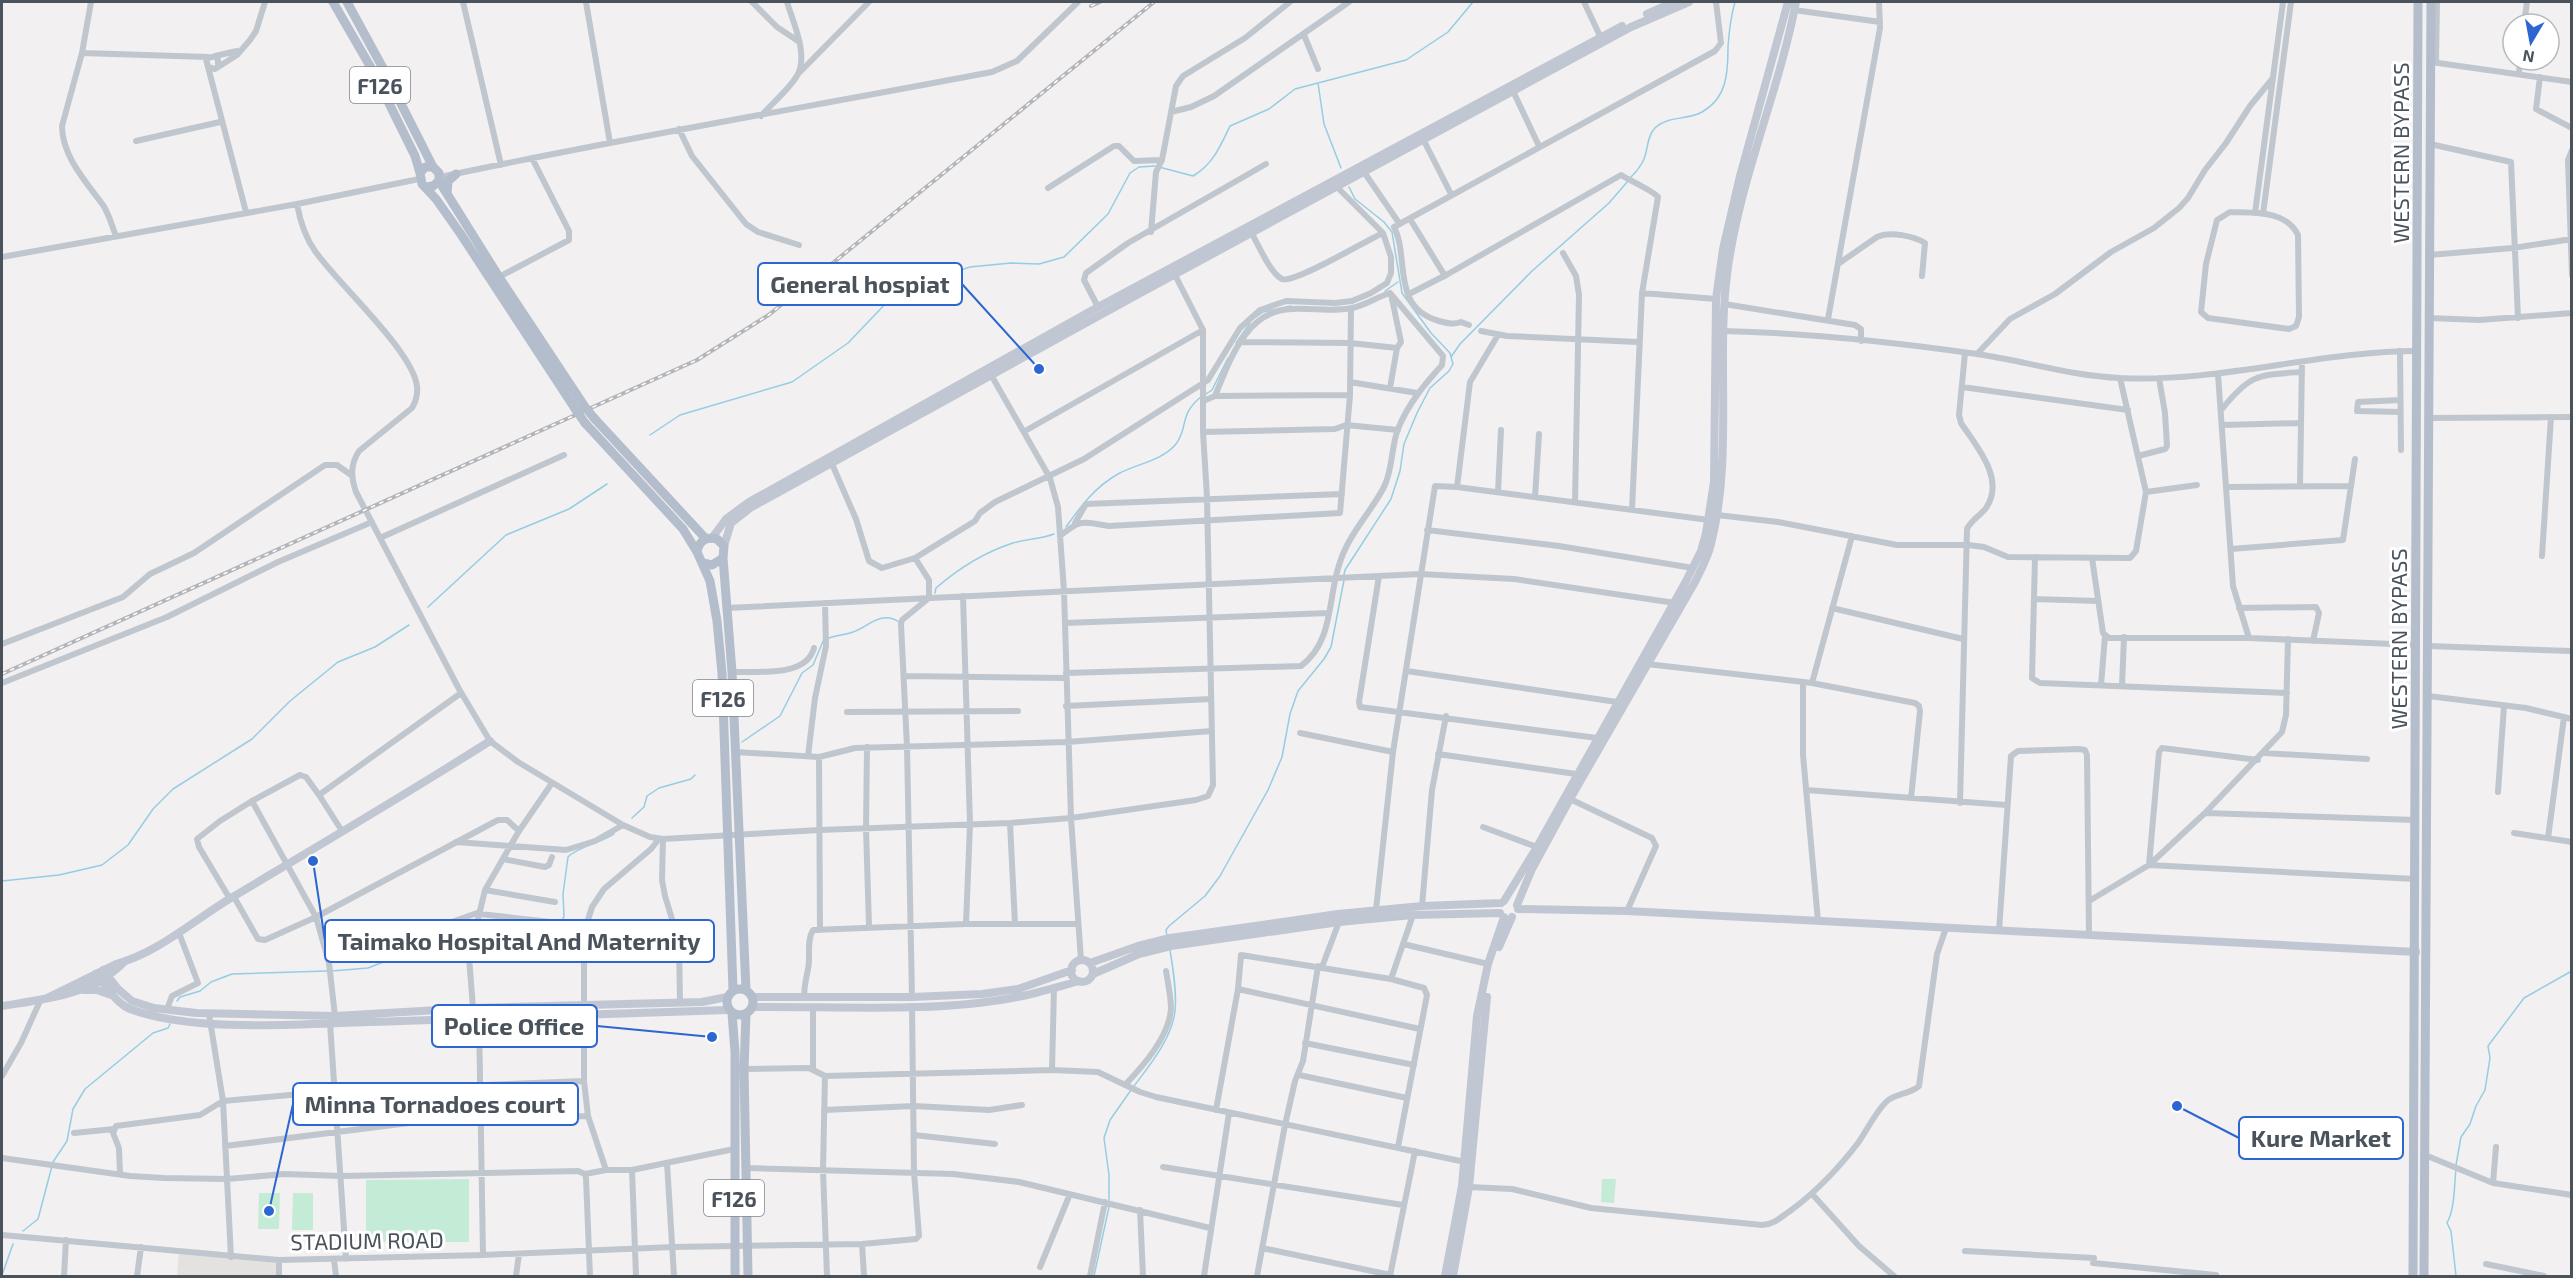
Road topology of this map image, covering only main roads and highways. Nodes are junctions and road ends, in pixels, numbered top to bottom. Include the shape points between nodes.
1 (333, 2) edge
2 (347, 2) edge
3 (1674, 2) edge
4 (1689, 2) edge
5 (1788, 2) edge
6 (2418, 2) edge
7 (2431, 2) edge
8 (1795, 6) edge
9 (1422, 137) junction
10 (433, 167) junction
11 (456, 174) road end
12 (439, 179) junction
13 (422, 180) junction
14 (447, 194) junction
15 (1173, 271) junction
16 (1720, 301) junction
17 (990, 372) junction
18 (581, 408) junction
19 (590, 420) junction
20 (1713, 518) junction
21 (709, 538) junction
22 (724, 546) junction
23 (697, 552) junction
24 (723, 558) junction
25 (2418, 558) junction
26 (2428, 558) junction
27 (703, 563) junction
28 (490, 741) road end
29 (1502, 902) junction
30 (1518, 907) junction
31 (1505, 916) junction
32 (1171, 942) junction
33 (1157, 945) junction
34 (2416, 952) junction
35 (1086, 962) junction
36 (1071, 970) junction
37 (1093, 974) junction
38 (102, 975) junction
39 (1079, 981) junction
40 (80, 990) junction
41 (730, 994) junction
42 (115, 996) junction
43 (44, 999) junction
44 (912, 1001) junction
45 (749, 1002) junction
46 (2, 1006) edge
47 (584, 1011) junction
48 (730, 1012) junction
49 (210, 1018) junction
50 (332, 1020) junction
51 (735, 1276) edge
52 (748, 1276) edge
53 (1445, 1276) edge
54 (1453, 1276) edge
55 (2413, 1276) edge
56 (2424, 1276) edge

1 - 13 main road, F126 via 374,73 415,156
2 - 10 main road, F126
3 - 9 main road via 1600,36
4 - 9 main road via 1631,27
5 - 16 main road via 1733,200 1723,249
6 - 25 main road, WESTERN BYPASS
7 - 26 main road, WESTERN BYPASS
8 - 16 main road via 1742,200
9 - 15 main road
9 - 15 main road via 1364,172
10 - 12 main road, F126
10 - 13 main road via 425,167
11 - 14 main road via 448,181
12 - 13 main road via 434,186
12 - 14 main road, F126
13 - 18 main road, F126
14 - 18 main road, F126
15 - 17 main road
15 - 17 main road via 1098,307
16 - 20 main road
16 - 20 main road via 1724,331 1723,448
17 - 21 main road via 749,502
17 - 22 main road via 750,508 736,518
18 - 19 main road, F126, bridge
19 - 21 main road, F126
19 - 23 main road, F126 via 683,529
20 - 29 main road via 1675,603
20 - 30 main road via 1711,547 1695,582 1570,799
21 - 22 main road, F126
21 - 23 main road via 698,546
22 - 24 main road, F126
23 - 27 main road, F126
24 - 27 main road via 716,564
24 - 45 main road, F126
25 - 26 main road
25 - 34 main road, WESTERN BYPASS
26 - 56 main road, WESTERN BYPASS
27 - 41 main road, F126 via 717,621 722,673
28 - 38 main road via 179,933
29 - 30 main road via 1510,899
29 - 31 main road
29 - 32 main road via 1376,910
30 - 31 main road
30 - 34 main road
31 - 32 main road via 1413,915
31 - 53 main road via 1488,964 1477,1016 1465,1162
31 - 54 main road via 1487,994 1469,1187
32 - 33 main road
33 - 35 main road
33 - 37 main road
34 - 55 main road, WESTERN BYPASS
35 - 36 main road via 1074,963
35 - 37 main road
36 - 39 main road
36 - 44 main road via 1018,989
37 - 39 main road via 1087,981
38 - 40 main road
38 - 42 main road
38 - 43 main road
38 - 49 main road via 132,1001
39 - 44 main road via 1002,999
40 - 42 main road
40 - 43 main road
41 - 45 main road
41 - 47 main road via 702,1002
41 - 48 main road, F126
42 - 49 main road via 126,1006 144,1013
43 - 46 main road
44 - 45 main road via 804,998
44 - 45 main road via 813,1007
45 - 48 main road via 739,1016
45 - 52 main road, F126 via 744,1069
47 - 48 main road
47 - 50 main road via 479,1018
47 - 50 main road via 473,1008
48 - 51 main road, F126 via 735,1052
49 - 50 main road

